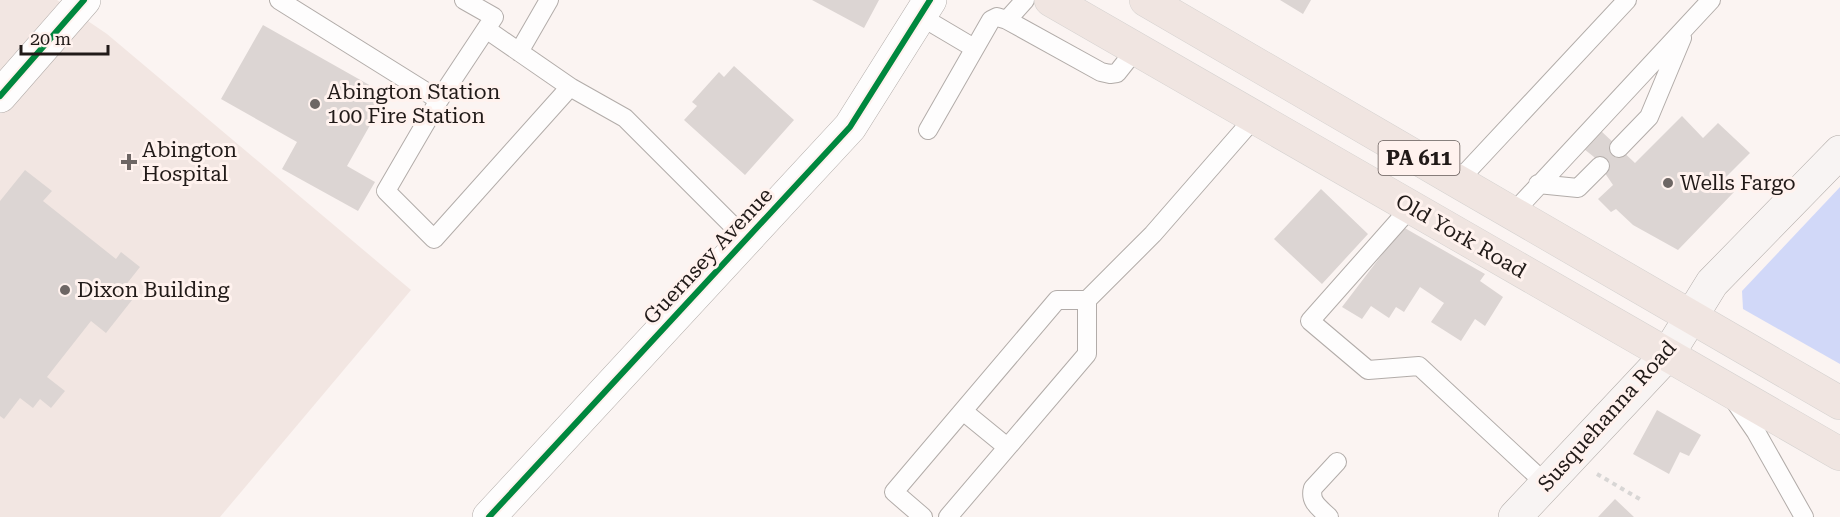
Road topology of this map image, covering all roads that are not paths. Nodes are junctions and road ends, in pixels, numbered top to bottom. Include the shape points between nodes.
1 (84, 0) edge
2 (279, 0) edge
3 (464, 0) edge
4 (549, 0) edge
5 (1024, 0) edge
6 (1051, 0) edge
7 (1146, 0) edge
8 (1628, 0) edge
9 (1712, 0) edge
10 (925, 8) edge
11 (1007, 20) junction
12 (1688, 26) junction
13 (486, 29) junction
14 (974, 48) junction
15 (1136, 49) junction
16 (519, 52) junction
17 (570, 87) junction
18 (0, 96) edge
19 (439, 100) junction
20 (1255, 117) junction
21 (928, 130) dead end
22 (1619, 148) dead end
23 (1840, 152) edge
24 (1600, 166) dead end
25 (1458, 180) junction
26 (1538, 184) junction
27 (1411, 207) junction
28 (1513, 213) junction
29 (746, 239) junction
30 (1087, 300) junction
31 (1691, 318) junction
32 (1668, 354) junction
33 (1727, 388) junction
34 (1840, 403) edge
35 (963, 411) junction
36 (1007, 447) junction
37 (1840, 454) edge
38 (1337, 462) dead end
39 (1545, 483) junction
40 (489, 517) edge
41 (923, 517) edge
42 (948, 517) edge
43 (1329, 517) edge
44 (1515, 517) edge
45 (1804, 517) edge

1 - 18 street
2 - 19 lane
3 - 13 lane via 494,17
4 - 16 lane
5 - 11 lane
6 - 15 highway, Old York Road / PA 611
7 - 25 highway, PA 611
8 - 25 lane
9 - 12 lane
10 - 14 lane
10 - 29 street, Guernsey Avenue via 850,127
11 - 14 lane via 991,20
11 - 15 lane via 1101,72 1117,73
12 - 22 lane via 1649,117
12 - 26 lane
13 - 16 lane
13 - 19 lane
14 - 21 lane
15 - 20 highway, Old York Road / PA 611
16 - 17 lane
17 - 19 lane via 434,240 386,191
17 - 29 lane via 625,118
20 - 27 highway, Old York Road / PA 611
20 - 30 lane via 1153,234
23 - 31 main road, Susquehanna Road via 1712,283
24 - 26 lane via 1578,188
25 - 28 highway, PA 611
26 - 28 lane
27 - 32 highway, Old York Road / PA 611
27 - 39 lane via 1310,321 1368,370 1419,366
28 - 31 highway, PA 611
29 - 40 street, Guernsey Avenue
30 - 35 lane via 1057,300
30 - 36 lane via 1086,354
31 - 32 main road, Susquehanna Road
31 - 34 highway, PA 611
32 - 33 highway, Old York Road / PA 611
32 - 39 main road, Susquehanna Road
33 - 37 highway, Old York Road / PA 611
33 - 45 lane
35 - 36 lane
35 - 41 lane via 894,492
36 - 42 lane
38 - 43 lane via 1311,492 1315,504
39 - 44 main road, Susquehanna Road

